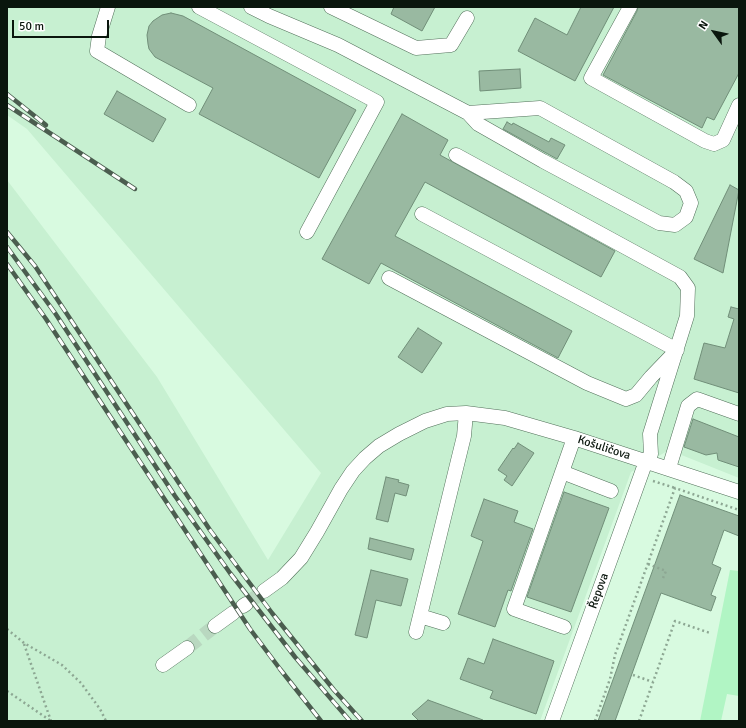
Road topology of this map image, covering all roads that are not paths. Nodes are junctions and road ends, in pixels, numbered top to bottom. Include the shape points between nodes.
1 (198, 7) edge
2 (252, 7) edge
3 (331, 7) edge
4 (630, 7) edge
5 (105, 8) edge
6 (467, 18) dead end
7 (188, 105) dead end
8 (739, 105) edge
9 (468, 113) junction
10 (456, 155) dead end
11 (422, 214) dead end
12 (307, 232) dead end
13 (389, 278) dead end
14 (677, 350) junction
15 (466, 412) junction
16 (739, 414) edge
17 (574, 438) junction
18 (646, 461) junction
19 (669, 468) junction
20 (562, 472) junction
21 (611, 491) dead end
22 (739, 492) edge
23 (264, 591) tunnel mouth
24 (241, 608) tunnel mouth
25 (420, 616) junction
26 (442, 623) dead end
27 (215, 626) tunnel mouth
28 (564, 627) dead end
29 (416, 632) dead end
30 (186, 648) tunnel mouth
31 (163, 665) dead end
32 (552, 721) edge

1 - 12 street via 377,102
2 - 9 street via 338,45
3 - 6 street via 416,48 451,45
4 - 8 street via 591,78 714,144 723,140
5 - 7 street via 97,51
9 - 9 street via 478,124 549,165 659,223 675,225 686,217 691,203 686,191 674,182 540,108
10 - 14 street, Řepova via 680,276 688,288 687,316
11 - 14 street
13 - 14 street via 588,383 626,399 636,395
14 - 18 street, Řepova via 650,434 651,454
15 - 17 street, Košuličova via 505,418
15 - 23 street, Košuličova via 447,414 425,421 379,446 365,458 341,489 301,558 282,578
15 - 25 street via 464,436
16 - 19 street via 697,399 688,406
17 - 18 street, Košuličova
17 - 20 street
18 - 19 street, Košuličova
18 - 32 street, Řepova
19 - 22 street, Košuličova
20 - 21 street
20 - 28 street via 514,609
24 - 27 street
25 - 26 street
25 - 29 street
30 - 31 street

